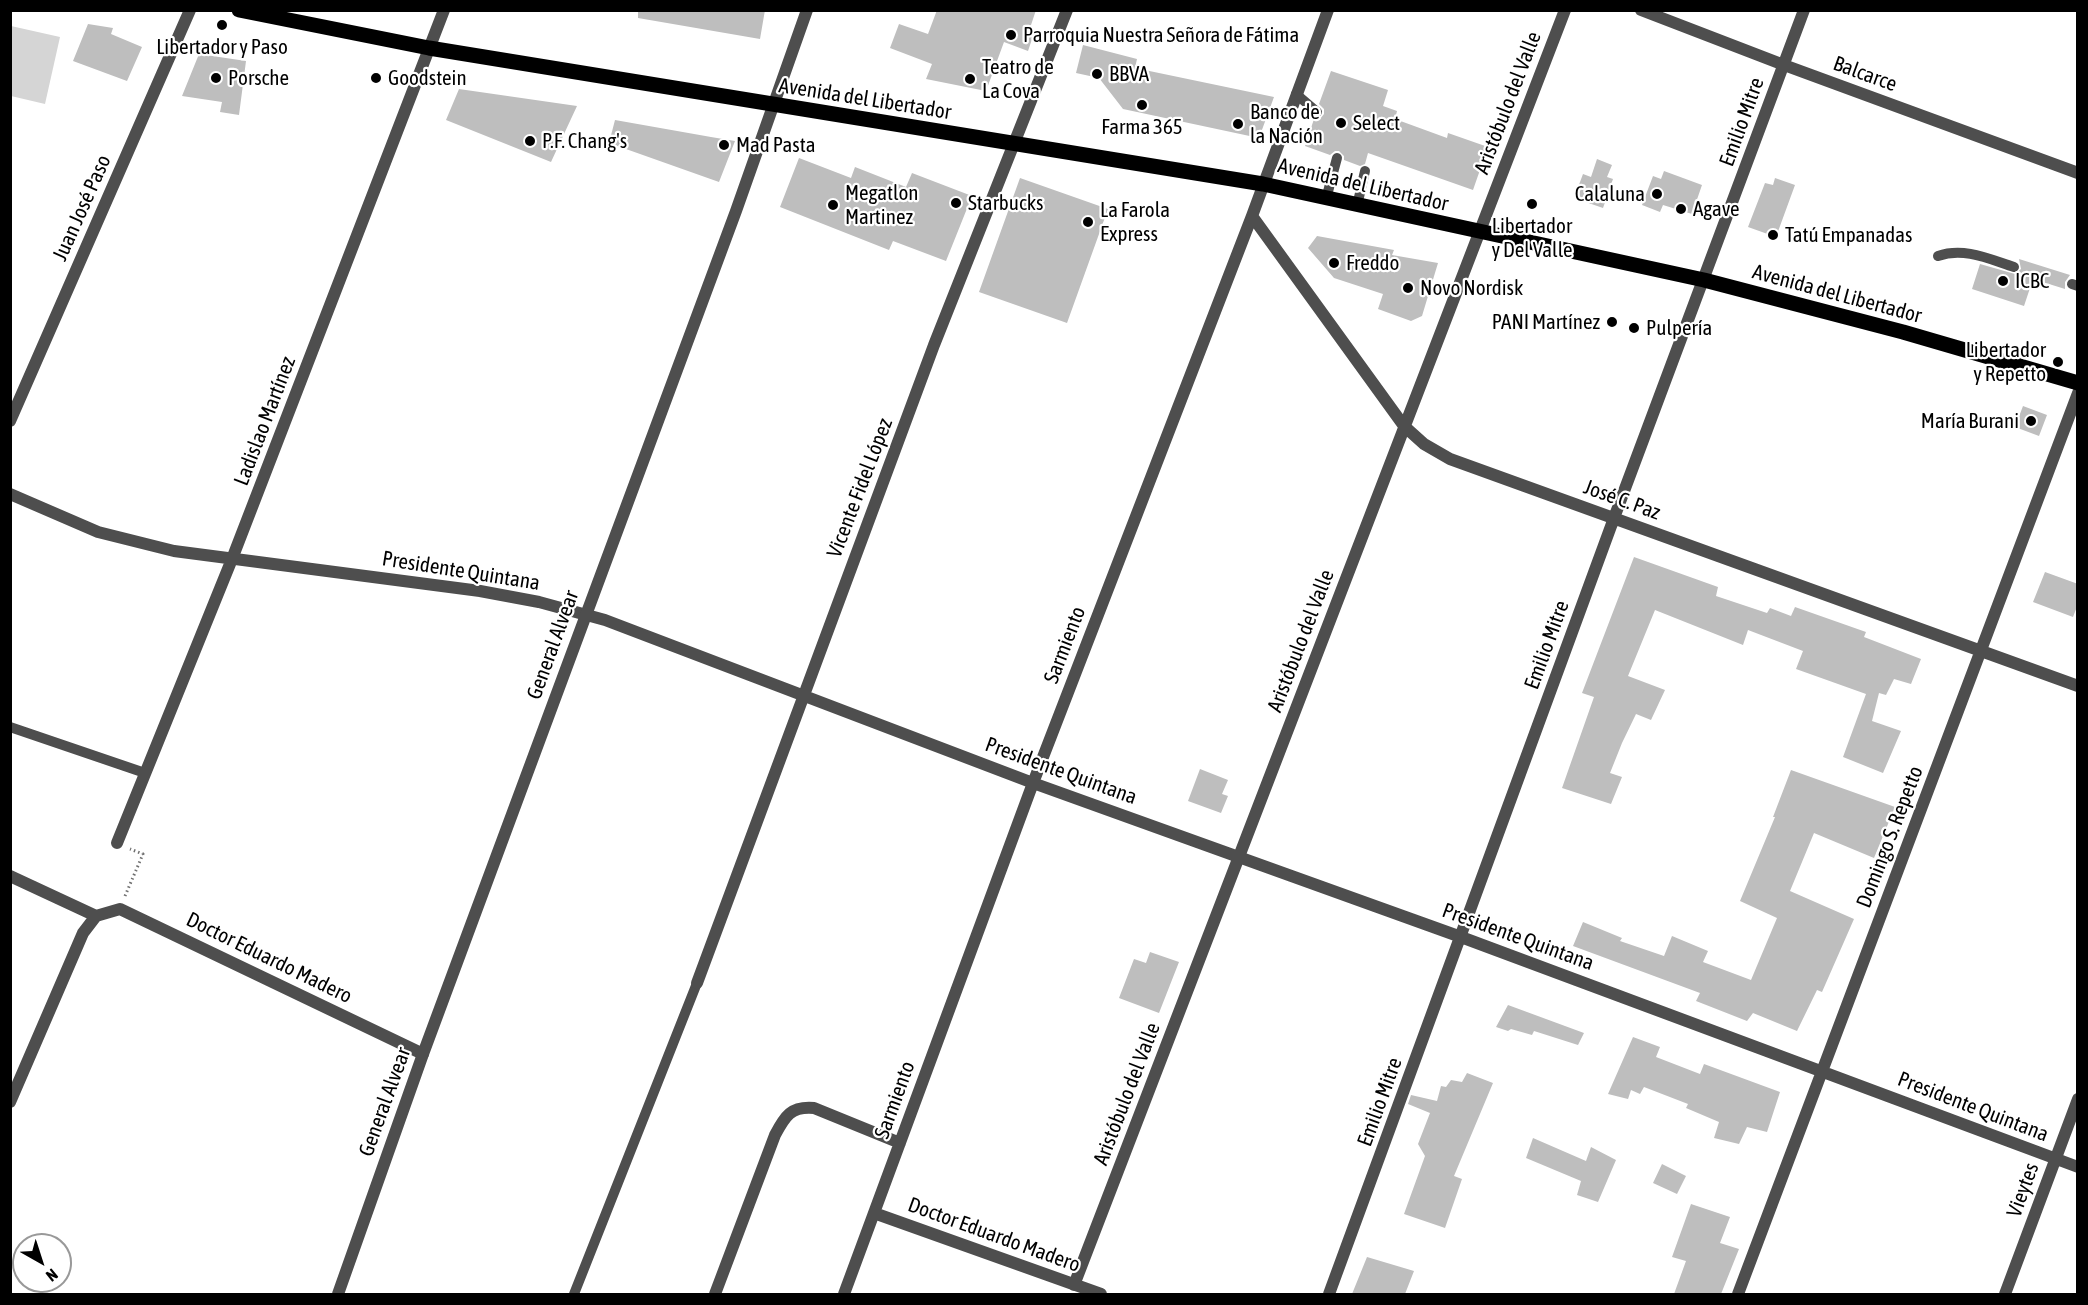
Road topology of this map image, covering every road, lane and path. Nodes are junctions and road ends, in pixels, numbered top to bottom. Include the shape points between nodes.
1 (190, 10) edge
2 (239, 10) edge
3 (444, 10) edge
4 (807, 10) edge
5 (1066, 10) edge
6 (1328, 10) edge
7 (1565, 10) edge
8 (1641, 10) edge
9 (1804, 10) edge
10 (429, 48) junction
11 (1784, 65) junction
12 (1296, 94) junction
13 (773, 106) junction
14 (1317, 112) dead end
15 (1015, 143) junction
16 (1337, 158) dead end
17 (1365, 171) dead end
18 (2078, 172) edge
19 (1263, 184) junction
20 (1326, 199) junction
21 (1357, 206) junction
22 (1252, 216) junction
23 (1478, 232) junction
24 (1938, 256) dead end
25 (2014, 267) dead end
26 (1704, 280) junction
27 (2078, 383) edge
28 (2078, 393) edge
29 (10, 420) edge
30 (1404, 426) junction
31 (10, 494) edge
32 (1614, 518) junction
33 (232, 559) junction
34 (585, 614) junction
35 (1982, 651) junction
36 (2078, 686) edge
37 (803, 695) junction
38 (10, 727) edge
39 (145, 773) junction
40 (1033, 783) junction
41 (117, 843) joint
42 (1240, 857) junction
43 (10, 876) edge
44 (120, 909) junction
45 (96, 916) junction
46 (1461, 937) junction
47 (697, 983) joint
48 (423, 1054) junction
49 (1822, 1071) junction
50 (2078, 1099) edge
51 (10, 1102) edge
52 (900, 1143) junction
53 (2055, 1158) junction
54 (2078, 1167) edge
55 (874, 1212) junction
56 (1074, 1285) junction
57 (338, 1294) edge
58 (574, 1294) edge
59 (715, 1294) edge
60 (844, 1294) edge
61 (1101, 1294) edge
62 (1329, 1294) edge
63 (1738, 1294) edge
64 (2005, 1294) edge

1 - 29 street, Juan José Paso
2 - 10 main road, Avenida del Libertador
3 - 10 street, Ladislao Martínez
4 - 13 street, General Alvear
5 - 15 street, Vicente Fidel López
6 - 12 street, Sarmiento
7 - 23 street, Aristóbulo del Valle
8 - 11 street, Balcarce
9 - 11 street, Emilio Mitre
10 - 13 main road, Avenida del Libertador
10 - 33 street, Ladislao Martínez
11 - 18 street, Balcarce
11 - 26 street, Emilio Mitre
12 - 14 lane
12 - 19 street, Sarmiento
13 - 15 main road, Avenida del Libertador
13 - 34 street, General Alvear
15 - 19 main road, Avenida del Libertador
15 - 37 street, Vicente Fidel López via 934,345
16 - 20 lane
17 - 21 lane
19 - 20 main road, Avenida del Libertador
19 - 22 street, Sarmiento
20 - 21 main road, Avenida del Libertador
21 - 23 main road, Avenida del Libertador
22 - 30 street, José C. Paz
22 - 40 street, Sarmiento
23 - 26 main road, Avenida del Libertador
23 - 30 street, Aristóbulo del Valle
24 - 25 lane via 1962,252
26 - 27 main road, Avenida del Libertador
26 - 32 street, Emilio Mitre
28 - 35 street, Domingo S. Repetto
30 - 32 street, José C. Paz via 1450,459
30 - 42 street, Aristóbulo del Valle
31 - 33 street, Presidente Quintana via 98,532 174,551
32 - 35 street, José C. Paz
32 - 46 street, Emilio Mitre
33 - 34 street, Presidente Quintana via 480,591
33 - 39 street, Ladislao Martínez
34 - 37 street, Presidente Quintana
34 - 48 street, General Alvear
35 - 36 street, José C. Paz
35 - 49 street, Domingo S. Repetto
37 - 40 street, Presidente Quintana
37 - 47 street, Vicente Fidel López
38 - 39 lane
39 - 41 street, Ladislao Martínez
40 - 42 street, Presidente Quintana
40 - 52 street, Sarmiento
41 - 44 path via 143,854
42 - 46 street, Presidente Quintana
42 - 56 street, Aristóbulo del Valle
43 - 45 street
44 - 45 street
44 - 48 street, Doctor Eduardo Madero
45 - 51 street via 83,933
46 - 49 street, Presidente Quintana
46 - 62 street, Emilio Mitre
47 - 58 lane
48 - 57 street, General Alvear
49 - 53 street, Presidente Quintana
49 - 63 street, Domingo S. Repetto
50 - 53 street, Vieytes
52 - 55 street, Sarmiento
52 - 59 street via 814,1108 792,1111 775,1135
53 - 54 street, Presidente Quintana
53 - 64 street, Vieytes
55 - 56 street, Doctor Eduardo Madero
55 - 60 street, Sarmiento
56 - 61 street, Doctor Eduardo Madero

